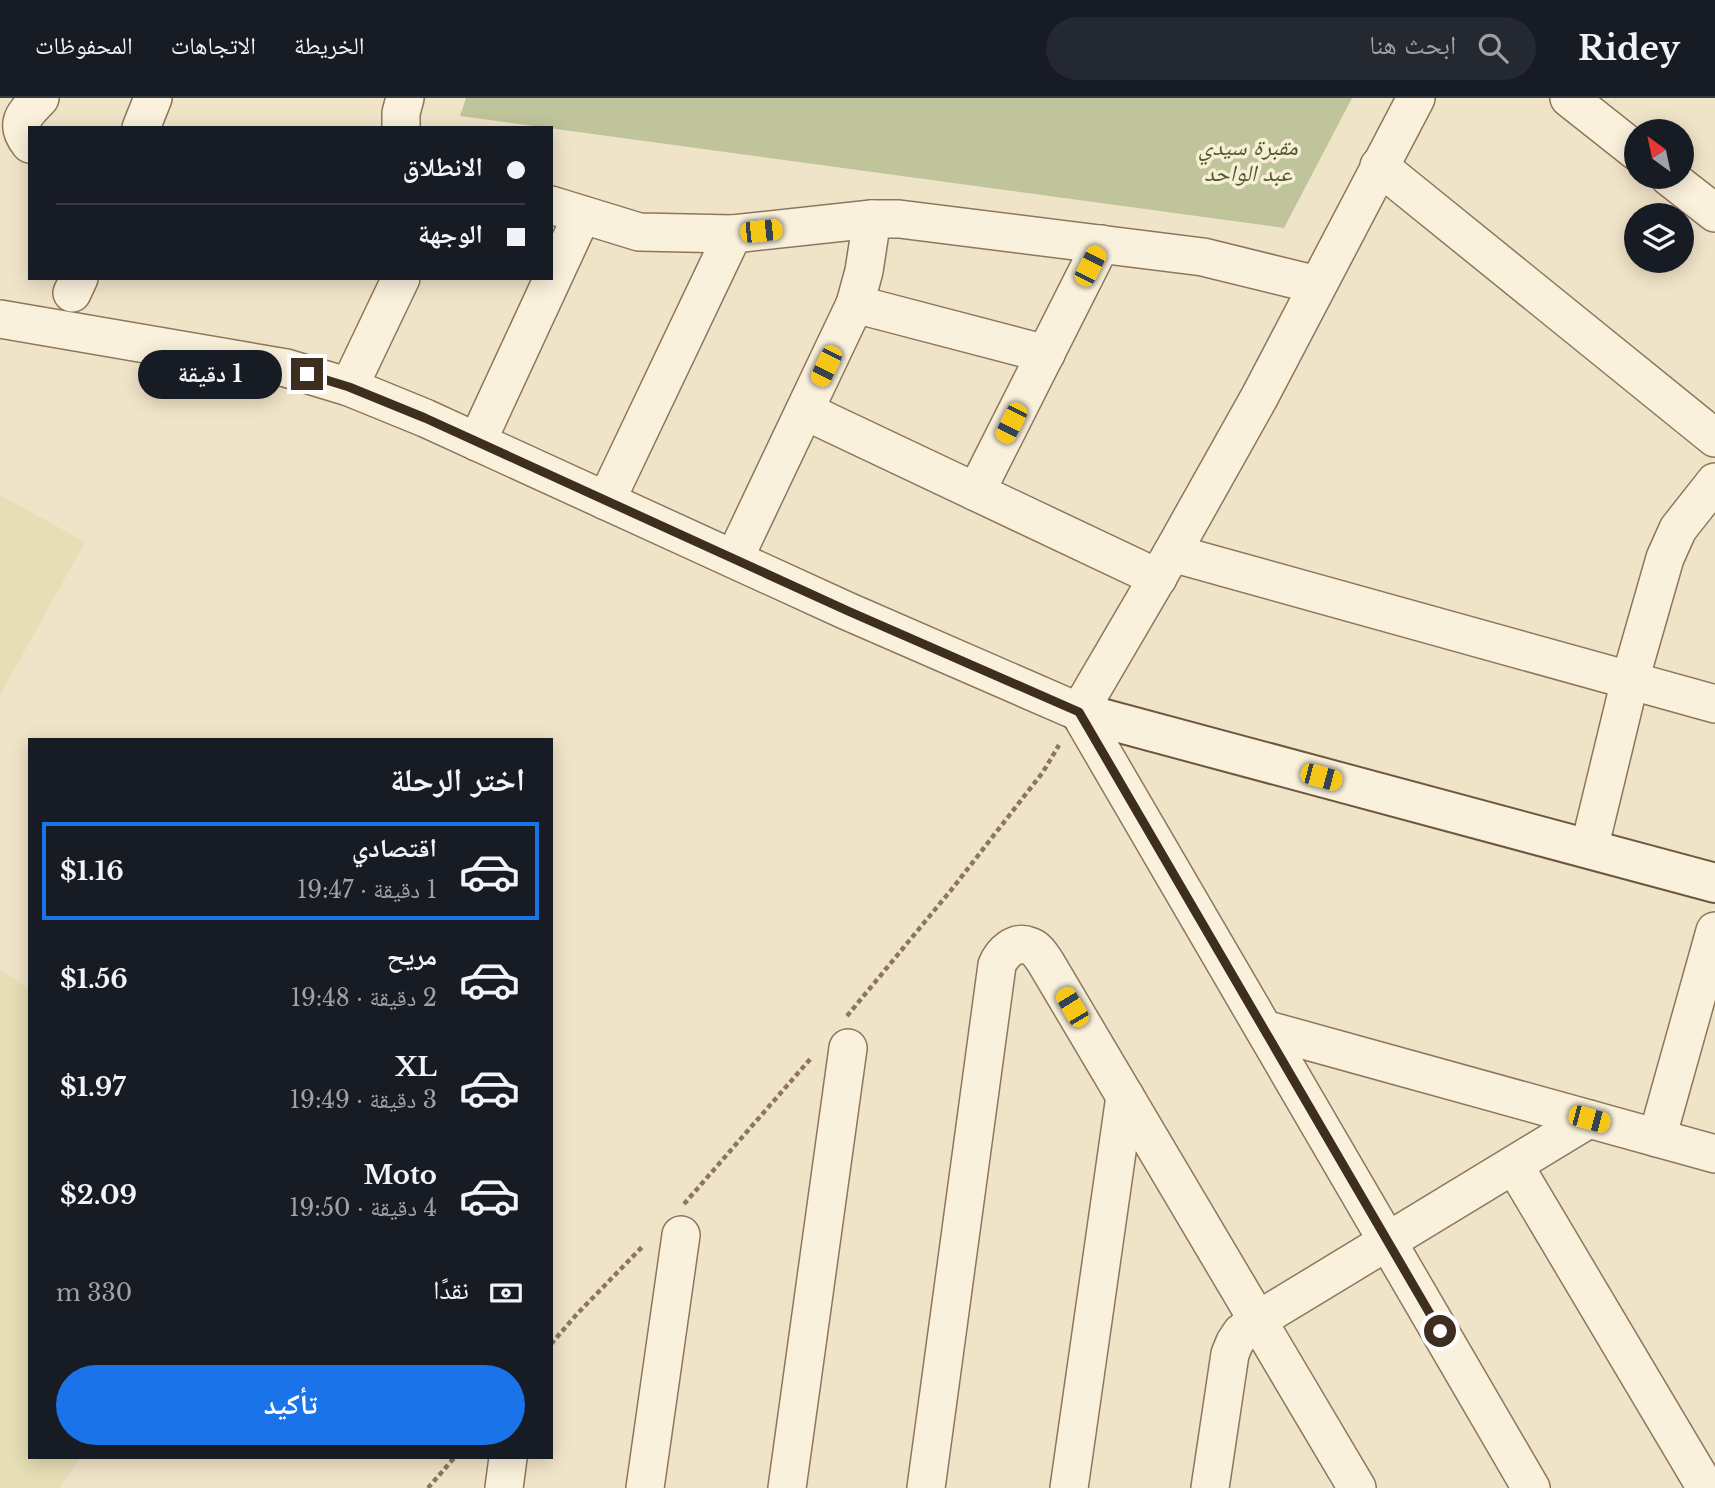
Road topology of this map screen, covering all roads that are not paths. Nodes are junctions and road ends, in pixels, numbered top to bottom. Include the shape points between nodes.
1 (40, 98) edge
2 (153, 98) edge
3 (405, 98) edge
4 (1416, 98) edge
5 (1582, 102) edge
6 (142, 126) edge
7 (401, 126) edge
8 (1624, 140) edge
9 (28, 141) edge
10 (1379, 166) junction
11 (1684, 189) edge
12 (567, 210) edge
13 (1715, 213) edge
14 (872, 219) junction
15 (733, 233) junction
16 (1101, 244) junction
17 (553, 246) edge
18 (400, 280) edge
19 (540, 280) edge
20 (1317, 285) junction
21 (855, 304) junction
22 (0, 319) edge
23 (1046, 354) junction
24 (349, 387) junction
25 (805, 411) junction
26 (1715, 438) edge
27 (477, 442) junction
28 (1715, 482) edge
29 (976, 492) junction
30 (606, 501) junction
31 (734, 559) junction
32 (1165, 566) junction
33 (1630, 680) junction
34 (1715, 704) edge
35 (1079, 712) junction
36 (1589, 849) junction
37 (1715, 883) edge
38 (1715, 931) edge
39 (1264, 1029) junction
40 (848, 1048) dead end
41 (1125, 1096) junction
42 (1589, 1119) junction
43 (1657, 1138) junction
44 (1715, 1154) edge
45 (1514, 1165) junction
46 (681, 1235) dead end
47 (1387, 1242) junction
48 (1258, 1320) junction
49 (508, 1459) edge
50 (1356, 1487) edge
51 (504, 1488) edge
52 (645, 1488) edge
53 (787, 1488) edge
54 (926, 1488) edge
55 (1069, 1488) edge
56 (1210, 1488) edge
57 (1531, 1488) edge
58 (1706, 1488) edge

1 - 9 street via 23,116 22,131
2 - 6 street
3 - 7 street
4 - 10 street
5 - 8 street
10 - 20 street
10 - 26 street
11 - 13 street
12 - 15 street via 639,232
12 - 17 street
14 - 15 street
14 - 16 street
14 - 21 street
15 - 30 street
16 - 20 street via 1203,257
16 - 23 street
18 - 24 street
19 - 27 street
20 - 32 street
21 - 23 street
21 - 25 street
22 - 24 street via 286,368
23 - 29 street
24 - 27 street
25 - 29 street
25 - 31 street
27 - 30 street
28 - 33 street via 1678,529 1665,558
29 - 32 street
30 - 31 street
31 - 35 street
32 - 33 street
32 - 35 street
33 - 34 street
33 - 36 street
35 - 36 street
35 - 39 street
36 - 37 street
38 - 43 street
39 - 42 street
39 - 47 street
40 - 53 street
41 - 48 street
41 - 54 street via 1038,952 1029,945 1006,951 997,965
41 - 55 street
42 - 43 street
42 - 45 street
43 - 44 street
45 - 47 street
45 - 58 street
46 - 52 street
47 - 48 street
47 - 57 street
48 - 50 street
48 - 56 street via 1241,1333 1230,1354
49 - 51 street

